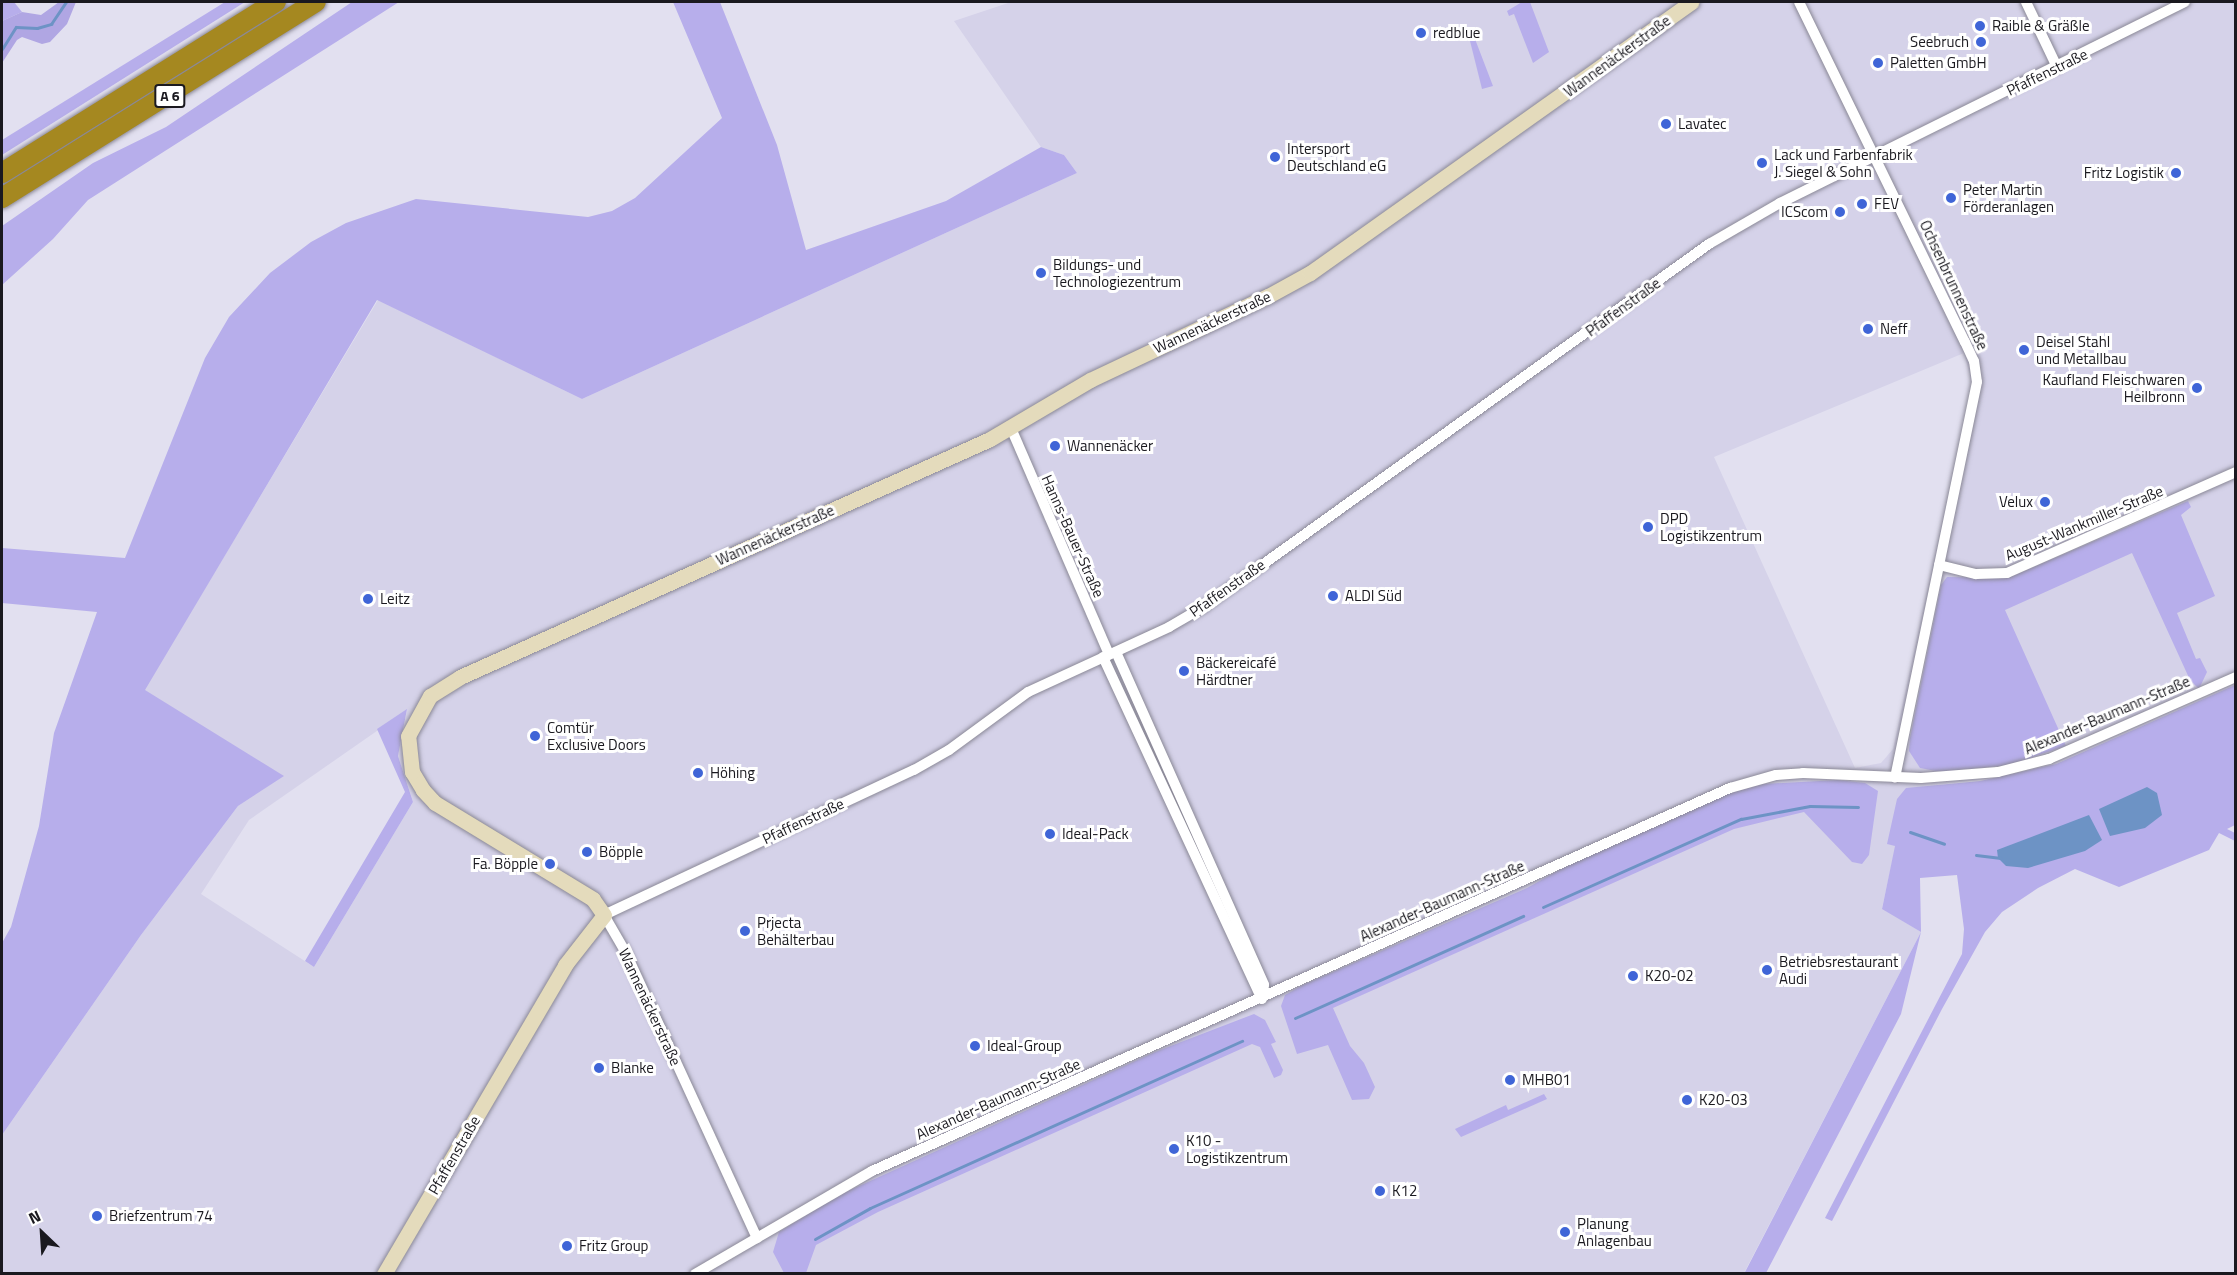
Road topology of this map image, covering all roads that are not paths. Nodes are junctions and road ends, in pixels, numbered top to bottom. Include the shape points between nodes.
1 (276, 2) edge
2 (316, 2) edge
3 (1692, 2) edge
4 (1799, 2) edge
5 (2026, 2) edge
6 (2185, 2) edge
7 (2057, 67) junction
8 (1875, 155) junction
9 (2, 173) edge
10 (2, 198) edge
11 (1011, 428) junction
12 (2235, 472) edge
13 (1939, 565) junction
14 (1110, 655) junction
15 (2235, 677) edge
16 (1895, 778) junction
17 (604, 915) junction
18 (1262, 999) junction
19 (757, 1238) junction
20 (384, 1274) edge
21 (695, 1274) edge

1 - 9 highway, A 6
2 - 10 highway, A 6
3 - 11 street, Wannenäckerstraße via 1310,273 1090,380
4 - 8 street, Ochsenbrunnenstraße
5 - 7 street
6 - 7 street, Pfaffenstraße
7 - 8 street, Pfaffenstraße
8 - 13 street, Ochsenbrunnenstraße via 1974,361 1977,382
8 - 14 street, Pfaffenstraße via 1709,244 1205,606
11 - 14 street, Hanns-Bauer-Straße
11 - 17 street, Wannenäckerstraße via 460,677 442,687 421,707 408,736 408,753 412,772 423,790 435,803 593,899
12 - 13 street, August-Wankmiller-Straße via 2007,573 1976,574
13 - 16 street, Ochsenbrunnenstraße
14 - 17 street, Pfaffenstraße via 1028,692 949,750 914,770
14 - 18 street, Hanns-Bauer-Straße via 1202,860 1264,985
15 - 16 street, Alexander-Baumann-Straße via 2049,759 1998,772
16 - 18 street, Alexander-Baumann-Straße via 1803,773 1730,788
17 - 19 street, Wannenäckerstraße via 626,953
17 - 20 street, Pfaffenstraße via 566,964
18 - 19 street, Alexander-Baumann-Straße via 872,1171
19 - 21 street, Alexander-Baumann-Straße

